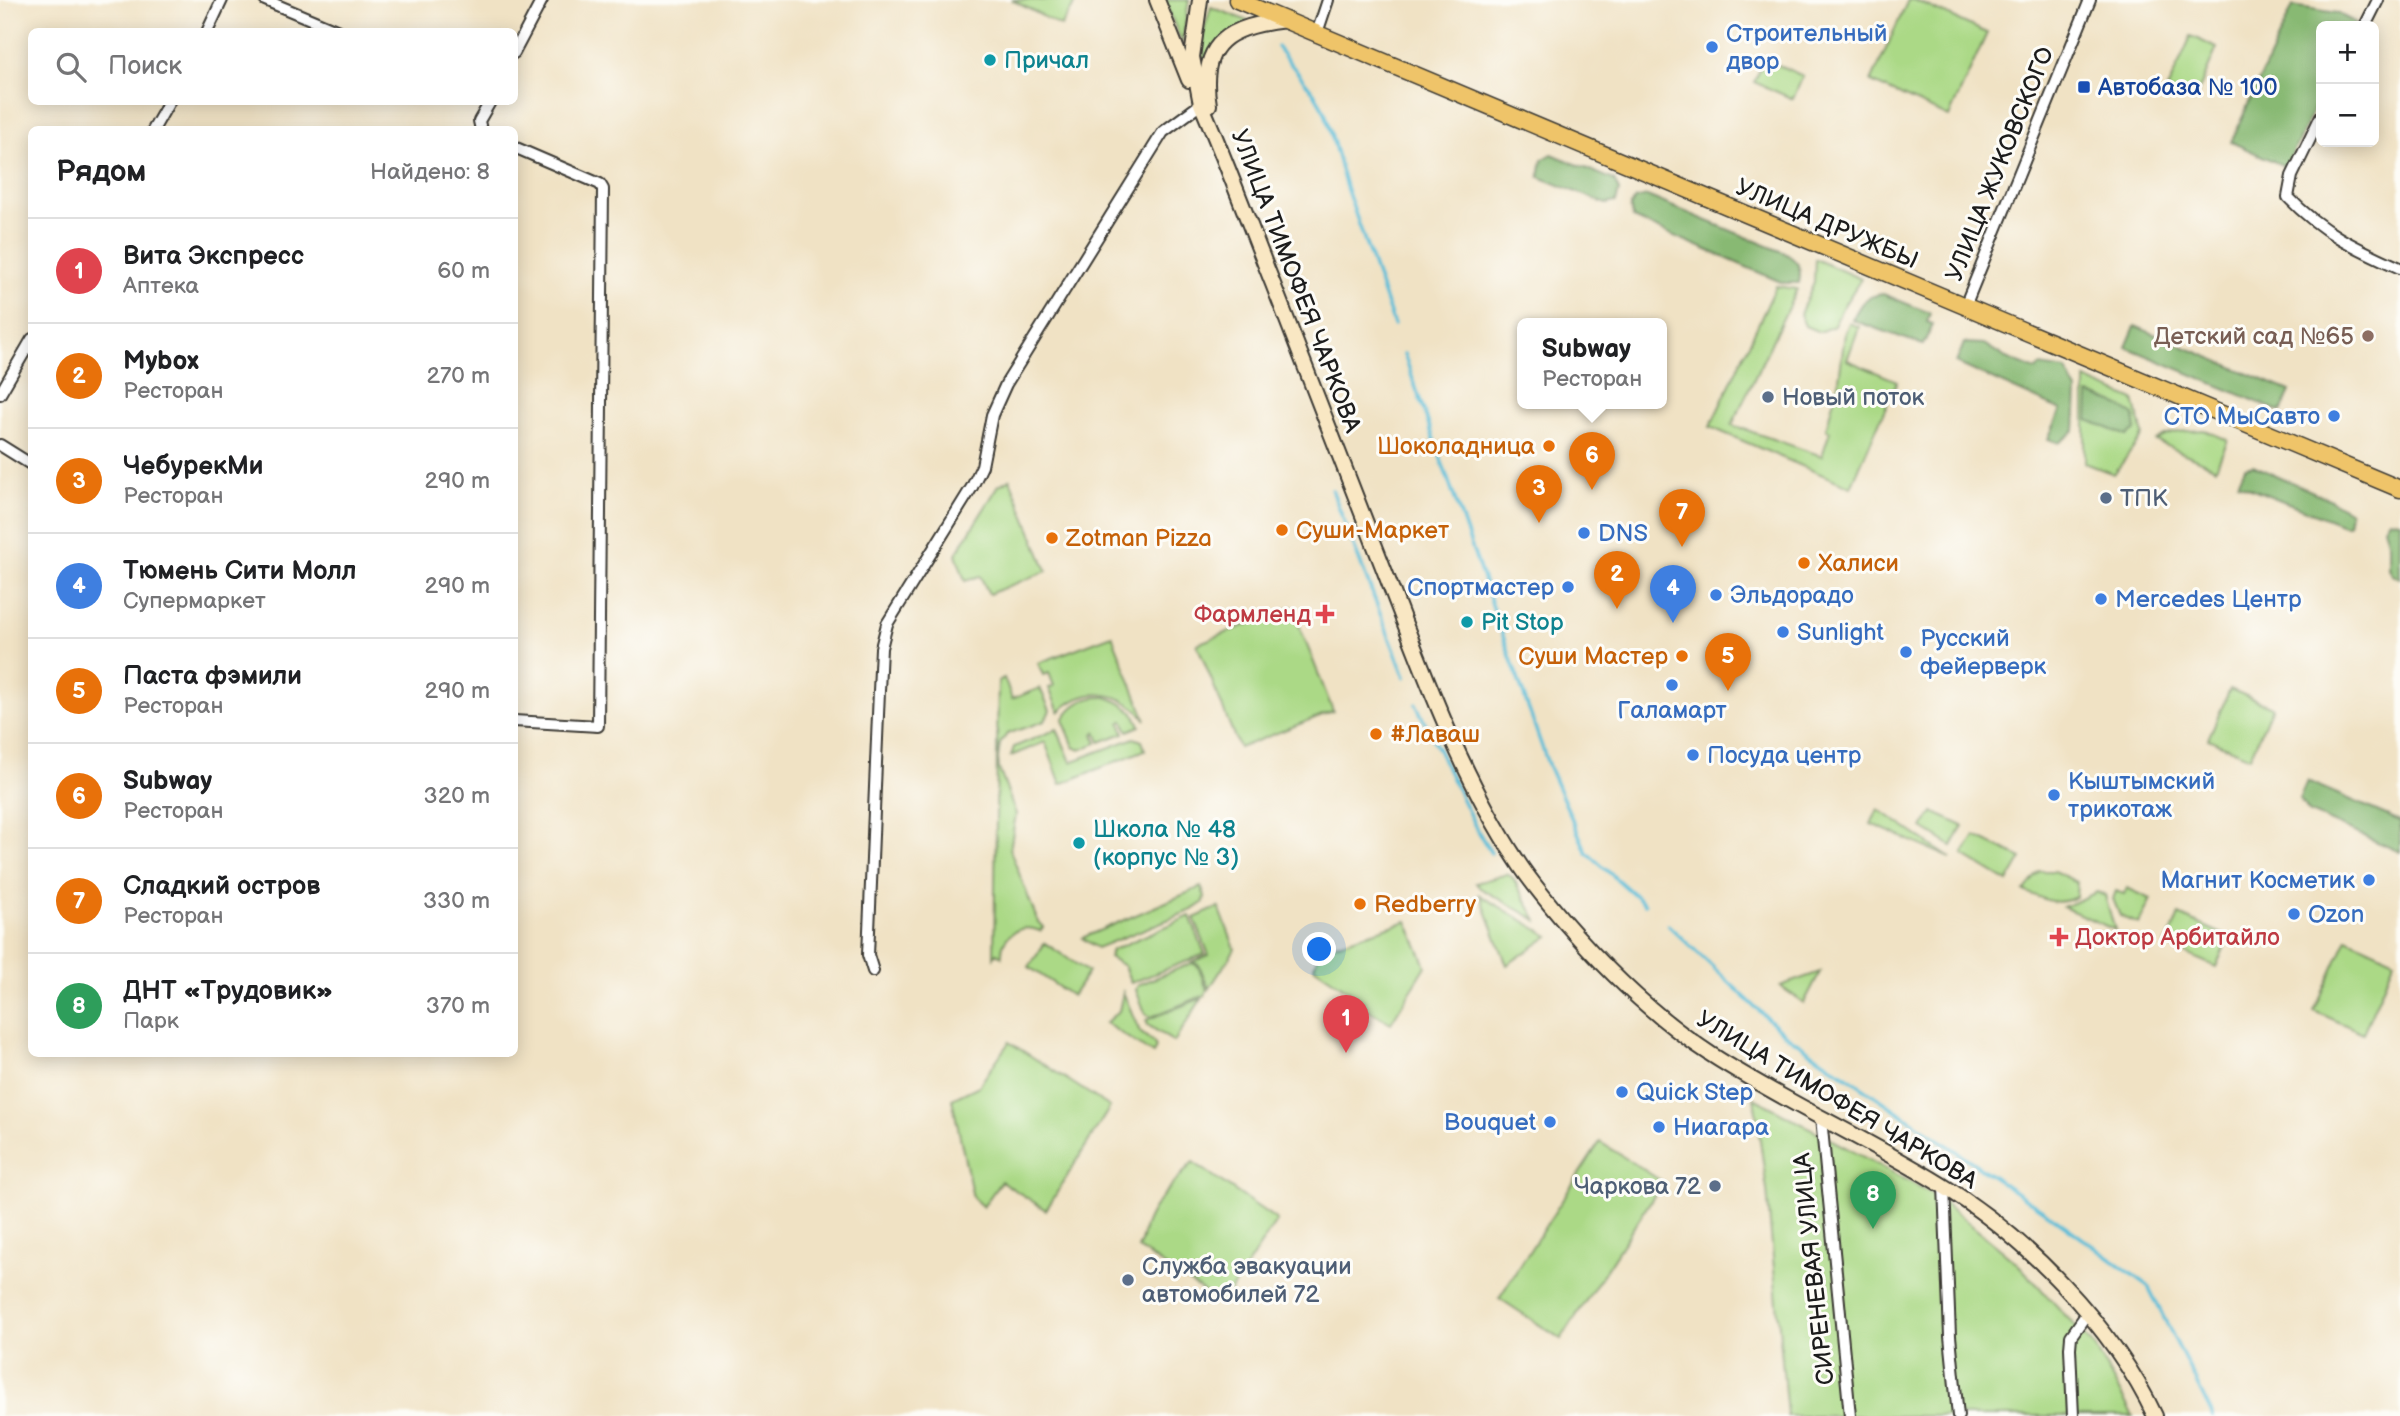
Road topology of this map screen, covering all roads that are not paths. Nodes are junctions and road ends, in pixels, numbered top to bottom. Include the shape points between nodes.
1 (222, 0) edge
2 (265, 0) edge
3 (542, 0) edge
4 (1157, 0) edge
5 (1200, 0) edge
6 (1237, 0) edge
7 (1328, 0) edge
8 (2090, 0) edge
9 (2378, 0) edge
10 (1286, 20) junction
11 (2368, 21) edge
12 (209, 28) edge
13 (332, 28) edge
14 (1317, 33) junction
15 (518, 45) edge
16 (1201, 104) junction
17 (167, 105) edge
18 (488, 105) edge
19 (155, 126) edge
20 (480, 126) edge
21 (2316, 126) edge
22 (1214, 134) junction
23 (518, 148) edge
24 (2400, 268) edge
25 (1965, 306) junction
26 (28, 347) edge
27 (0, 394) edge
28 (0, 445) edge
29 (28, 462) edge
30 (2400, 489) edge
31 (518, 721) edge
32 (873, 971) dead end
33 (1821, 1118) junction
34 (1944, 1186) junction
35 (2088, 1312) junction
36 (1850, 1416) edge
37 (1958, 1416) edge
38 (2073, 1416) edge
39 (2155, 1416) edge

1 - 12 street
2 - 13 street
3 - 15 street
4 - 16 main road
5 - 16 main road, УЛИЦА ТИМОФЕЯ ЧАРКОВА via 1192,57
6 - 10 main road, УЛИЦА ДРУЖБЫ
7 - 14 street
8 - 25 street, УЛИЦА ЖУКОВСКОГО
9 - 11 street
10 - 14 main road, УЛИЦА ДРУЖБЫ
10 - 22 main road via 1241,28 1220,44 1207,78
14 - 25 main road, УЛИЦА ДРУЖБЫ
16 - 22 main road, УЛИЦА ТИМОФЕЯ ЧАРКОВА
16 - 32 street via 1163,132 1006,384 992,415 982,466 972,487 887,624 878,691 868,955
17 - 19 street
18 - 20 street
21 - 24 street via 2292,176 2288,197 2337,238
22 - 33 main road, УЛИЦА ТИМОФЕЯ ЧАРКОВА via 1429,683 1490,817 1516,860 1563,920 1632,994 1709,1053
23 - 31 street via 603,189 598,726
25 - 30 main road, УЛИЦА ДРУЖБЫ
26 - 27 street
28 - 29 street
33 - 34 main road, УЛИЦА ТИМОФЕЯ ЧАРКОВА
33 - 36 street, СИРЕНЕВАЯ УЛИЦА
34 - 35 main road, УЛИЦА ТИМОФЕЯ ЧАРКОВА via 2000,1227
34 - 37 street
35 - 38 street via 2071,1336
35 - 39 main road, УЛИЦА ТИМОФЕЯ ЧАРКОВА via 2120,1353

